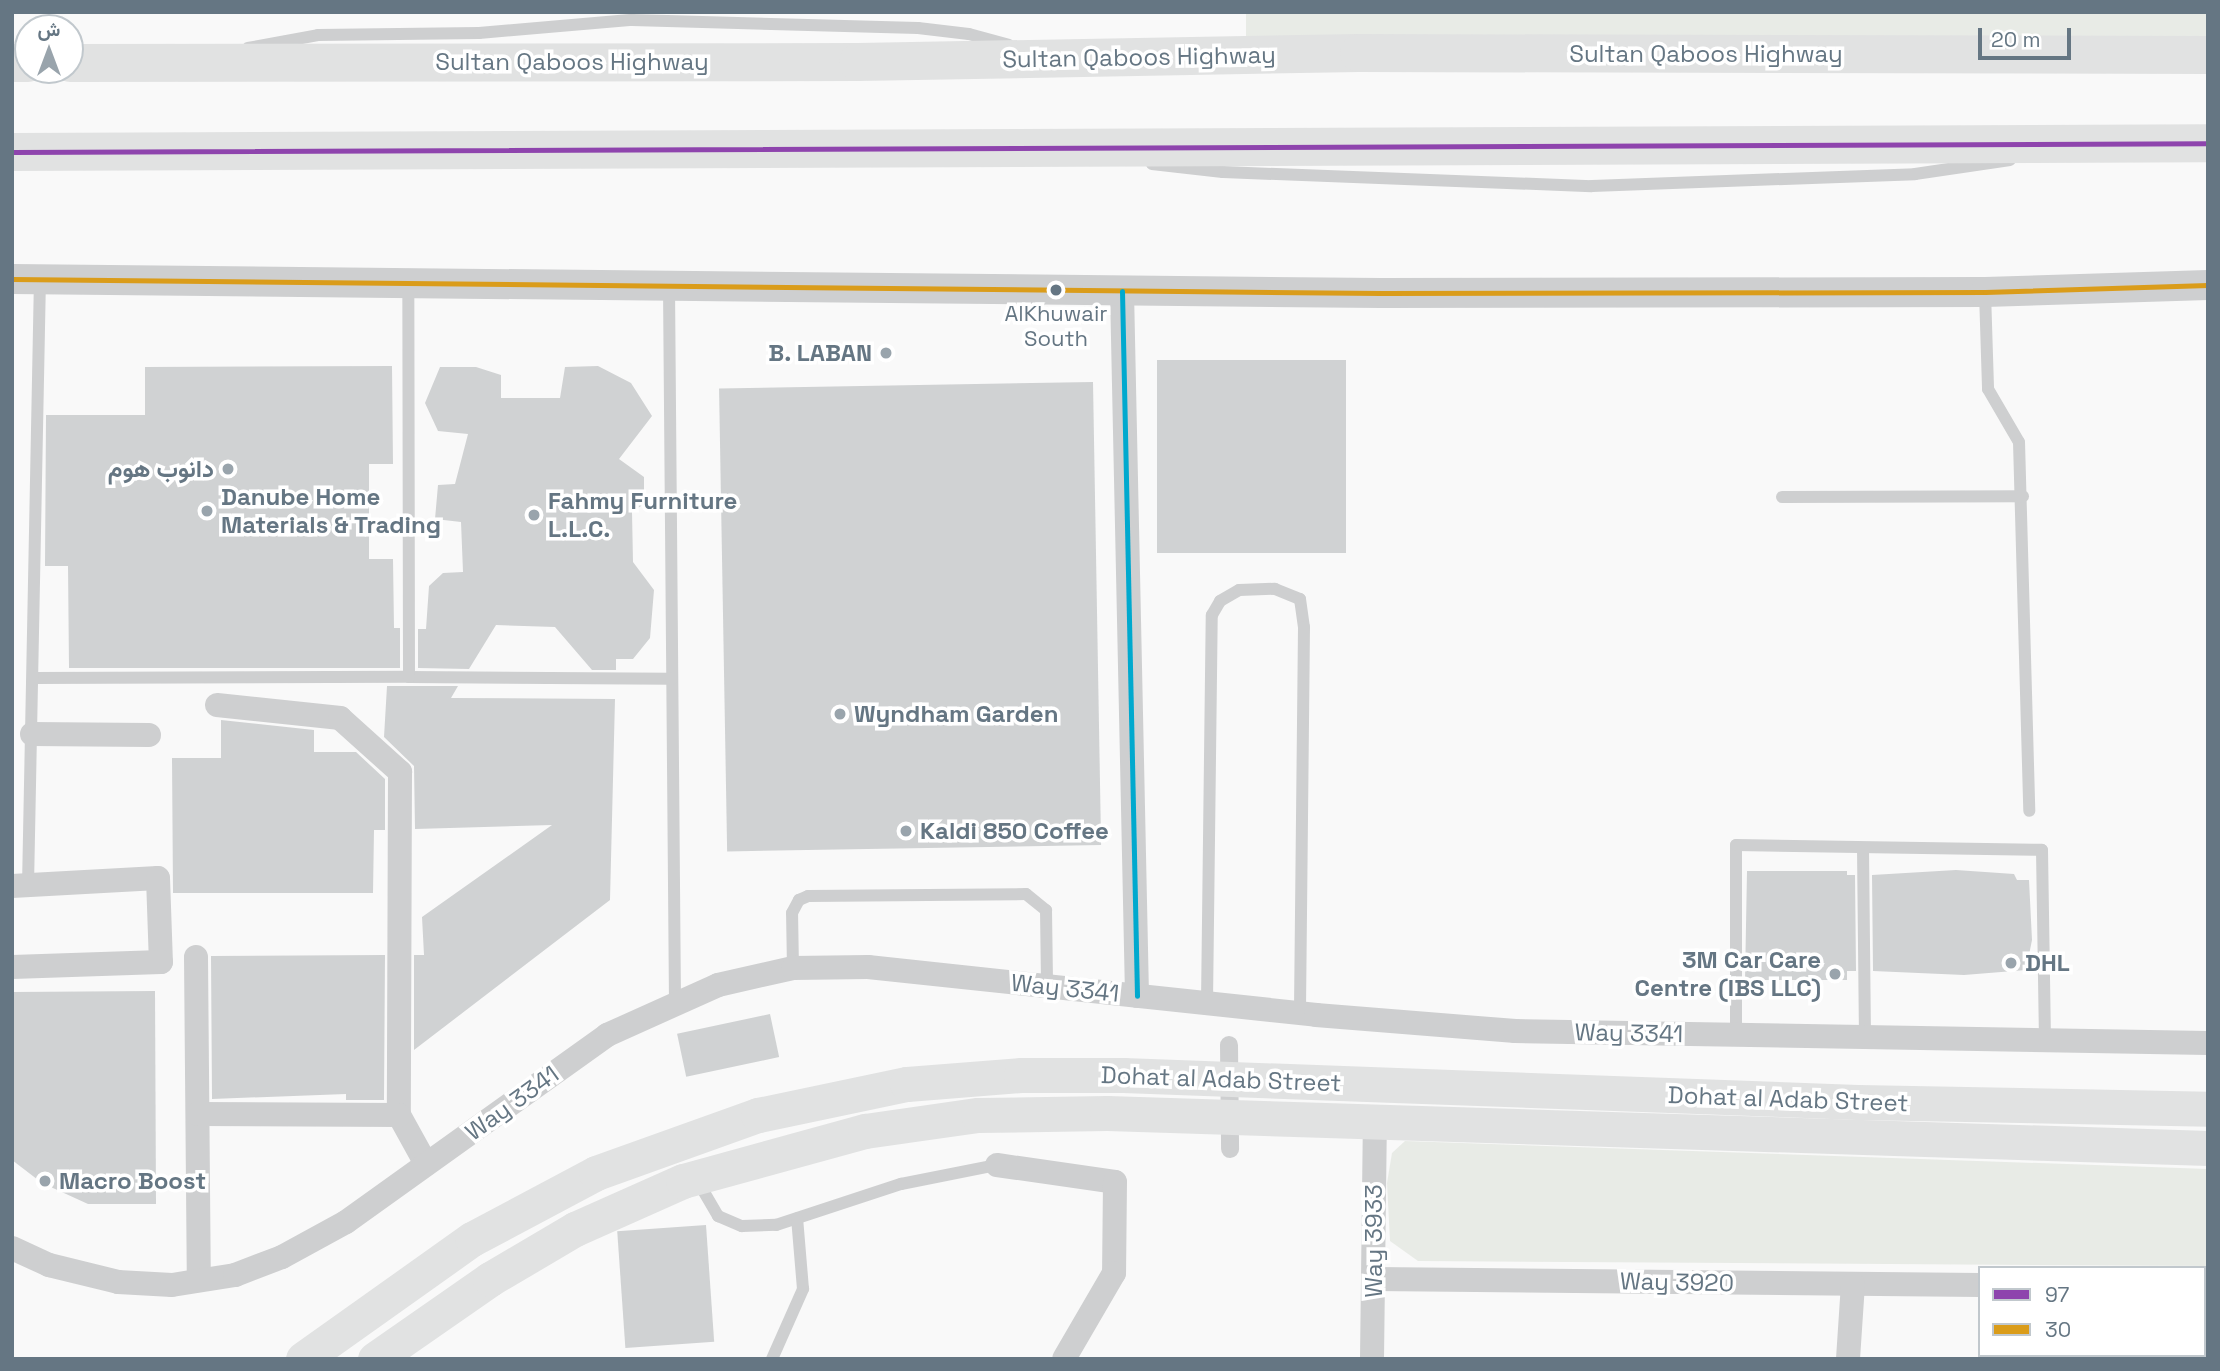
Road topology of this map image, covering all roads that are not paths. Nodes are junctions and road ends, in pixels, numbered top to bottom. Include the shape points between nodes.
1 (2208, 55) edge
2 (84, 62) edge
3 (2208, 143) edge
4 (12, 152) edge
5 (26, 278) edge
6 (2208, 285) edge
7 (408, 286) junction
8 (668, 287) junction
9 (1122, 291) junction
10 (1985, 292) junction
11 (2023, 496) junction
12 (1782, 497) dead end
13 (409, 677) junction
14 (33, 678) junction
15 (672, 679) junction
16 (217, 705) dead end
17 (32, 734) junction
18 (149, 736) dead end
19 (2029, 810) dead end
20 (1863, 848) junction
21 (20, 886) edge
22 (196, 957) dead end
23 (12, 967) edge
24 (793, 968) junction
25 (1047, 986) junction
26 (1137, 996) junction
27 (1207, 1003) junction
28 (675, 1007) junction
29 (1300, 1013) junction
30 (1736, 1035) junction
31 (1865, 1038) junction
32 (2045, 1041) junction
33 (2208, 1043) edge
34 (1229, 1062) junction
35 (2208, 1109) edge
36 (198, 1114) junction
37 (399, 1115) junction
38 (1375, 1123) junction
39 (1230, 1133) junction
40 (2208, 1148) edge
41 (426, 1164) junction
42 (997, 1165) joint
43 (695, 1177) junction
44 (797, 1218) junction
45 (12, 1248) edge
46 (1374, 1279) junction
47 (199, 1280) junction
48 (1853, 1284) junction
49 (1979, 1285) edge
50 (303, 1359) edge
51 (376, 1359) edge
52 (772, 1359) edge
53 (1064, 1359) edge
54 (1372, 1359) edge
55 (1848, 1359) edge

1 - 2 highway, Sultan Qaboos Highway via 1359,53
3 - 4 highway
5 - 7 street
5 - 14 lane
6 - 10 street
7 - 8 street
7 - 13 lane
8 - 9 street
8 - 15 lane
9 - 10 street
9 - 26 street
10 - 11 lane via 1989,389 2016,431
11 - 12 lane
11 - 19 lane
13 - 14 lane
13 - 15 lane
14 - 17 lane
15 - 28 lane
16 - 37 street via 340,718 400,772
17 - 18 street
17 - 21 lane
20 - 30 lane via 1736,845
20 - 31 lane
20 - 32 lane via 2042,850
21 - 23 street via 158,878 161,962
22 - 36 street
24 - 25 street, Way 3341 via 869,967
24 - 25 lane via 792,913 799,900 808,896 1026,894 1046,910
24 - 28 street, Way 3341 via 718,985
25 - 26 street, Way 3341
26 - 27 street, Way 3341
27 - 29 street, Way 3341
27 - 29 lane via 1212,615 1220,601 1239,590 1275,589 1300,599 1304,628
28 - 41 street, Way 3341 via 607,1035
29 - 30 street, Way 3341 via 1515,1031
30 - 31 street, Way 3341
31 - 32 street, Way 3341
32 - 33 street, Way 3341
34 - 35 main road, Dohat al Adab Street via 1858,1102
34 - 39 street
34 - 50 main road, Dohat al Adab Street via 1021,1075 844,1094 758,1115 596,1173 530,1206 472,1239
36 - 37 street
36 - 47 street
37 - 41 street
38 - 39 main road, Dohat al Adab Street
38 - 40 main road, Dohat al Adab Street
38 - 46 street, Way 3933
39 - 43 main road, Dohat al Adab Street via 1107,1113 978,1115 865,1131
41 - 47 street, Way 3341 via 346,1222 282,1257 236,1275
42 - 44 lane via 901,1184
42 - 53 street via 1115,1182 1114,1273
43 - 44 lane via 718,1216 742,1226 776,1225
43 - 51 main road, Dohat al Adab Street via 575,1230 490,1279
44 - 52 lane via 803,1289
45 - 47 street, Way 3341 via 49,1265 118,1282
46 - 48 street, Way 3920
46 - 54 street, Way 3933
48 - 49 street, Way 3920
48 - 55 street

